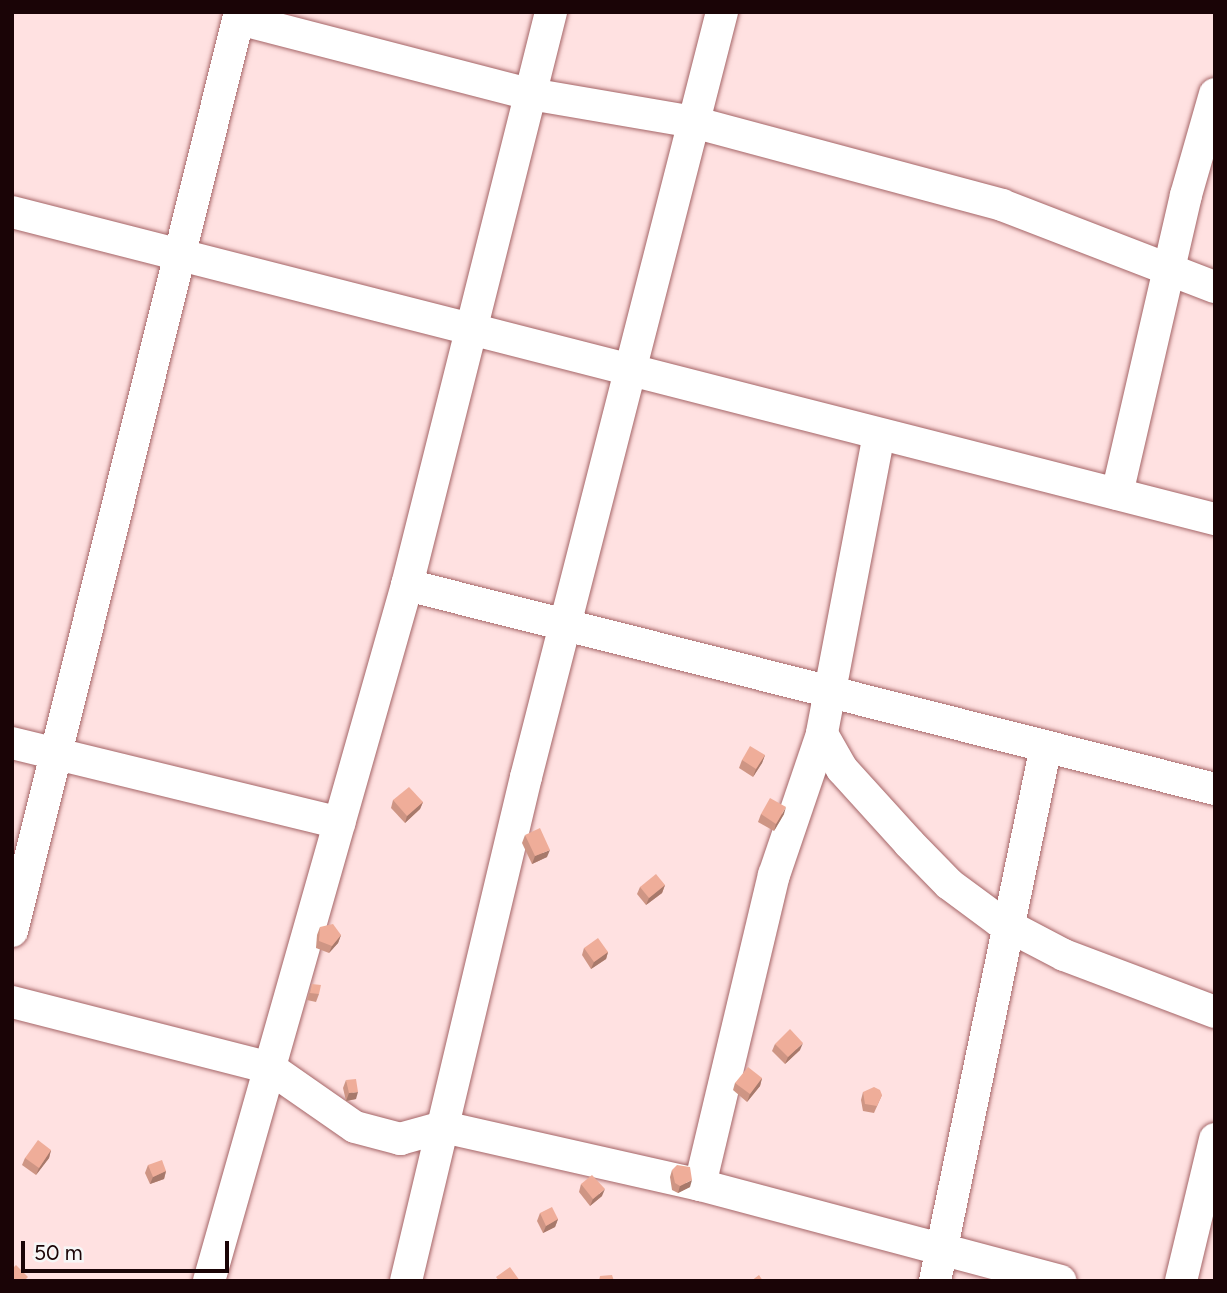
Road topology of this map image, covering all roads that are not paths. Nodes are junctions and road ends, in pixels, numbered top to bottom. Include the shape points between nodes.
1 (551, 12) edge
2 (722, 12) edge
3 (240, 16) edge
4 (530, 94) junction
5 (1215, 94) edge
6 (693, 122) junction
7 (12, 212) edge
8 (180, 256) junction
9 (1168, 269) junction
10 (1215, 287) edge
11 (471, 331) junction
12 (629, 371) junction
13 (879, 434) junction
14 (1117, 494) junction
15 (1215, 519) edge
16 (407, 585) junction
17 (565, 624) junction
18 (830, 692) junction
19 (822, 734) junction
20 (12, 743) edge
21 (1046, 746) junction
22 (56, 754) junction
23 (1215, 789) edge
24 (339, 823) junction
25 (1009, 926) junction
26 (12, 931) edge
27 (12, 1002) edge
28 (1215, 1012) edge
29 (270, 1068) junction
30 (443, 1127) junction
31 (1215, 1139) edge
32 (700, 1185) junction
33 (942, 1249) junction
34 (214, 1280) edge
35 (406, 1281) edge
36 (935, 1281) edge
37 (1060, 1281) edge
38 (1181, 1281) edge

1 - 4 street
2 - 6 street
3 - 4 street
3 - 8 street
4 - 6 street
4 - 11 street
5 - 9 street
6 - 9 street via 1002,205
6 - 12 street
7 - 8 street
8 - 11 street
8 - 22 street
9 - 10 street
9 - 14 street
11 - 12 street
11 - 16 street
12 - 13 street
12 - 17 street
13 - 14 street
13 - 18 street
14 - 15 street
16 - 17 street
16 - 24 street
17 - 18 street
17 - 30 street
18 - 19 street
18 - 21 street
19 - 25 street via 842,769 949,884
19 - 32 street via 774,875
20 - 22 street
21 - 23 street
21 - 25 street
22 - 24 street
22 - 26 street
24 - 29 street
25 - 28 street via 1064,955
25 - 33 street
27 - 29 street
29 - 30 street via 355,1127 400,1139
29 - 34 street
30 - 32 street
30 - 35 street
31 - 38 street
32 - 33 street
33 - 36 street
33 - 37 street

